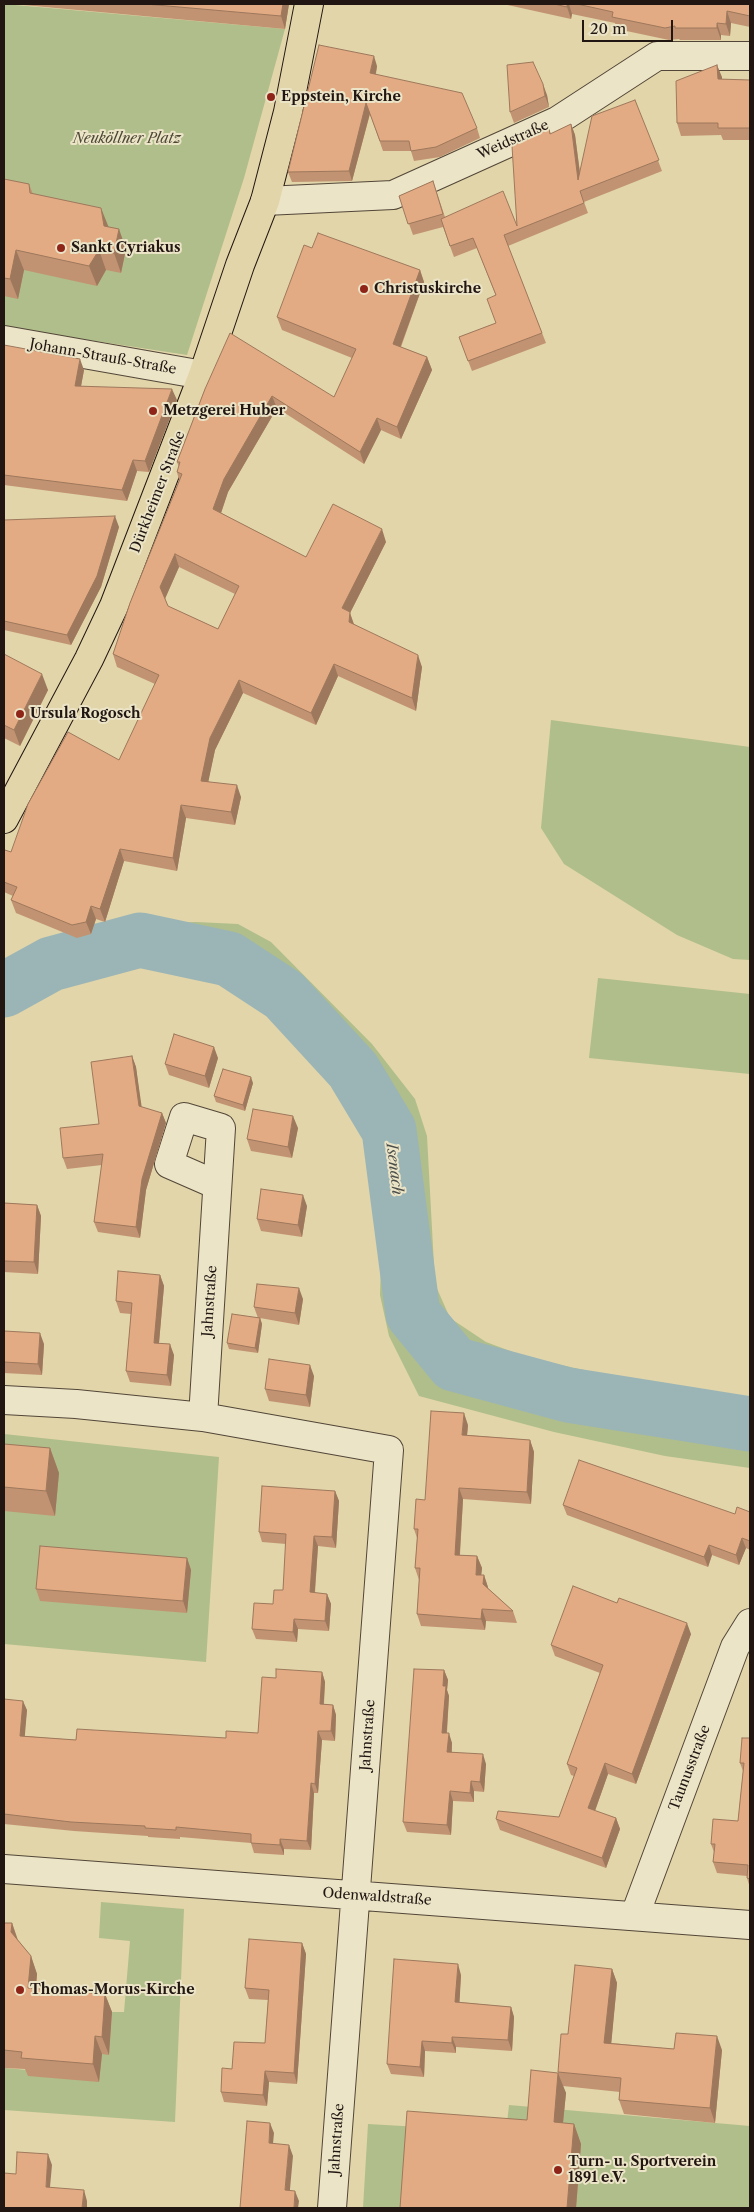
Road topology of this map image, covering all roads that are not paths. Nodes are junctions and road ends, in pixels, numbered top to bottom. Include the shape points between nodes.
1 (309, 4) edge
2 (750, 56) edge
3 (265, 202) junction
4 (4, 340) edge
5 (203, 374) junction
6 (4, 819) edge
7 (217, 1185) dead end
8 (4, 1400) edge
9 (203, 1417) junction
10 (750, 1623) edge
11 (4, 1869) edge
12 (356, 1896) junction
13 (635, 1915) junction
14 (750, 1925) edge
15 (332, 2208) edge

1 - 3 main road, Dürkheimer Straße via 288,112
2 - 3 street, Weidstraße via 657,56 557,121 393,195
3 - 5 main road, Dürkheimer Straße
4 - 5 street, Johann-Strauß-Straße
5 - 6 main road, Dürkheimer Straße via 114,606
7 - 9 street, Jahnstraße
8 - 9 street, Jahnstraße
9 - 12 street, Jahnstraße via 388,1450
10 - 13 street, Taunusstraße via 735,1647
11 - 12 street, Odenwaldstraße
12 - 13 street, Odenwaldstraße
12 - 15 street, Jahnstraße
13 - 14 street, Odenwaldstraße

